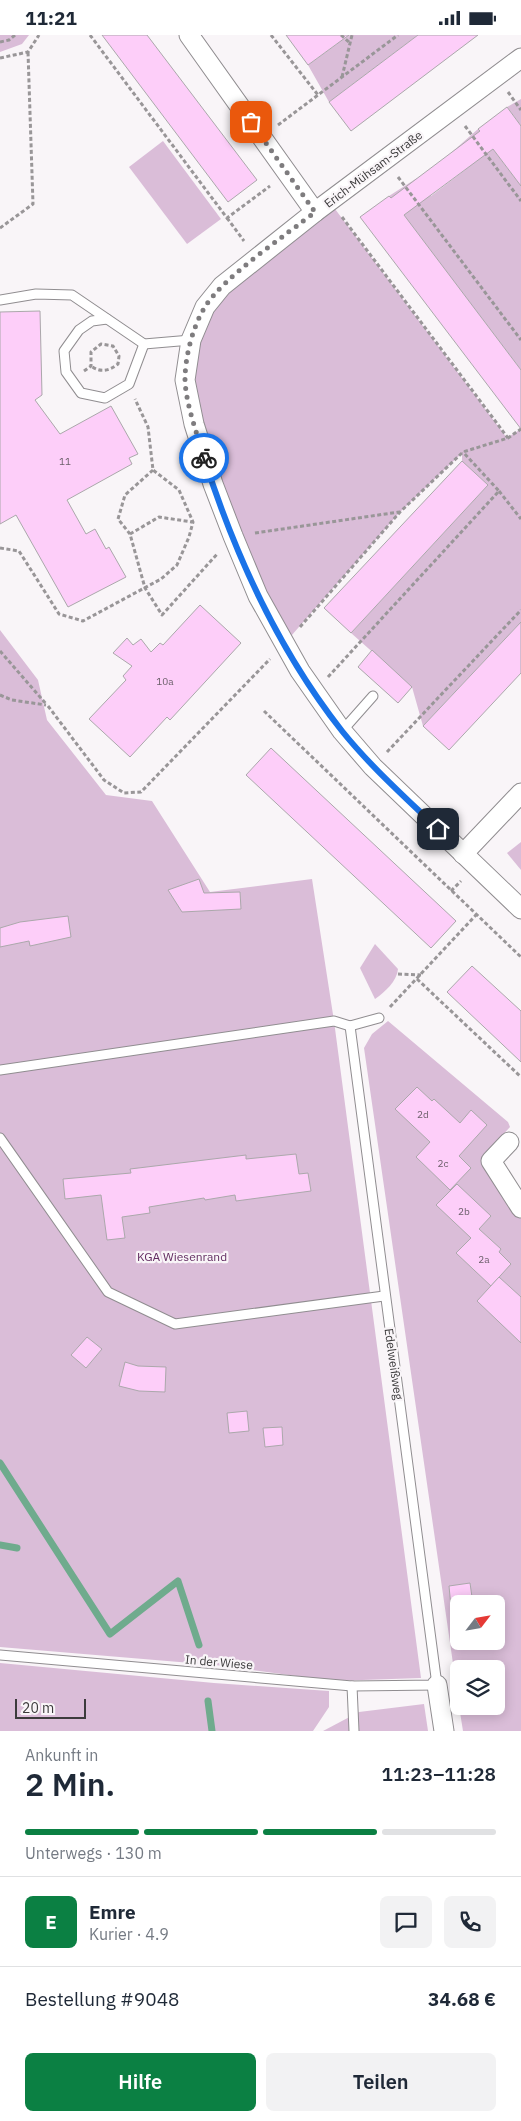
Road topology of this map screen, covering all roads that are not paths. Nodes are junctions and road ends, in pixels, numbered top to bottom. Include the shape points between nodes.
1 (189, 35) edge
2 (521, 58) edge
3 (322, 206) junction
4 (0, 300) edge
5 (107, 319) junction
6 (191, 340) junction
7 (144, 344) junction
8 (373, 697) dead end
9 (342, 731) junction
10 (521, 793) edge
11 (463, 854) junction
12 (521, 909) edge
13 (379, 1018) road end
14 (350, 1026) junction
15 (0, 1070) edge
16 (0, 1138) edge
17 (509, 1142) dead end
18 (521, 1208) edge
19 (384, 1296) junction
20 (0, 1655) edge
21 (437, 1685) junction
22 (352, 1686) junction
23 (354, 1731) edge
24 (444, 1731) edge

1 - 3 street via 287,173
2 - 3 street, Erich-Mühsam-Straße
3 - 6 street, Erich-Mühsam-Straße via 222,286 205,307
4 - 5 lane via 72,295
5 - 7 lane
5 - 7 lane via 92,321 79,330 64,351 66,372 81,393 105,398 129,385
6 - 7 lane
6 - 9 street, Erich-Mühsam-Straße via 185,380 194,424 233,536 258,596 284,644
8 - 9 lane
9 - 11 street, Erich-Mühsam-Straße via 373,767
10 - 11 street
11 - 12 street, Erich-Mühsam-Straße
13 - 14 lane
14 - 15 lane via 334,1021
14 - 19 lane, Edelweißweg
16 - 19 lane via 108,1292 174,1324
17 - 18 street via 492,1161
19 - 21 lane, Edelweißweg
20 - 22 lane, In der Wiese
21 - 22 lane, In der Wiese
21 - 24 street, Edelweißweg
22 - 23 lane

